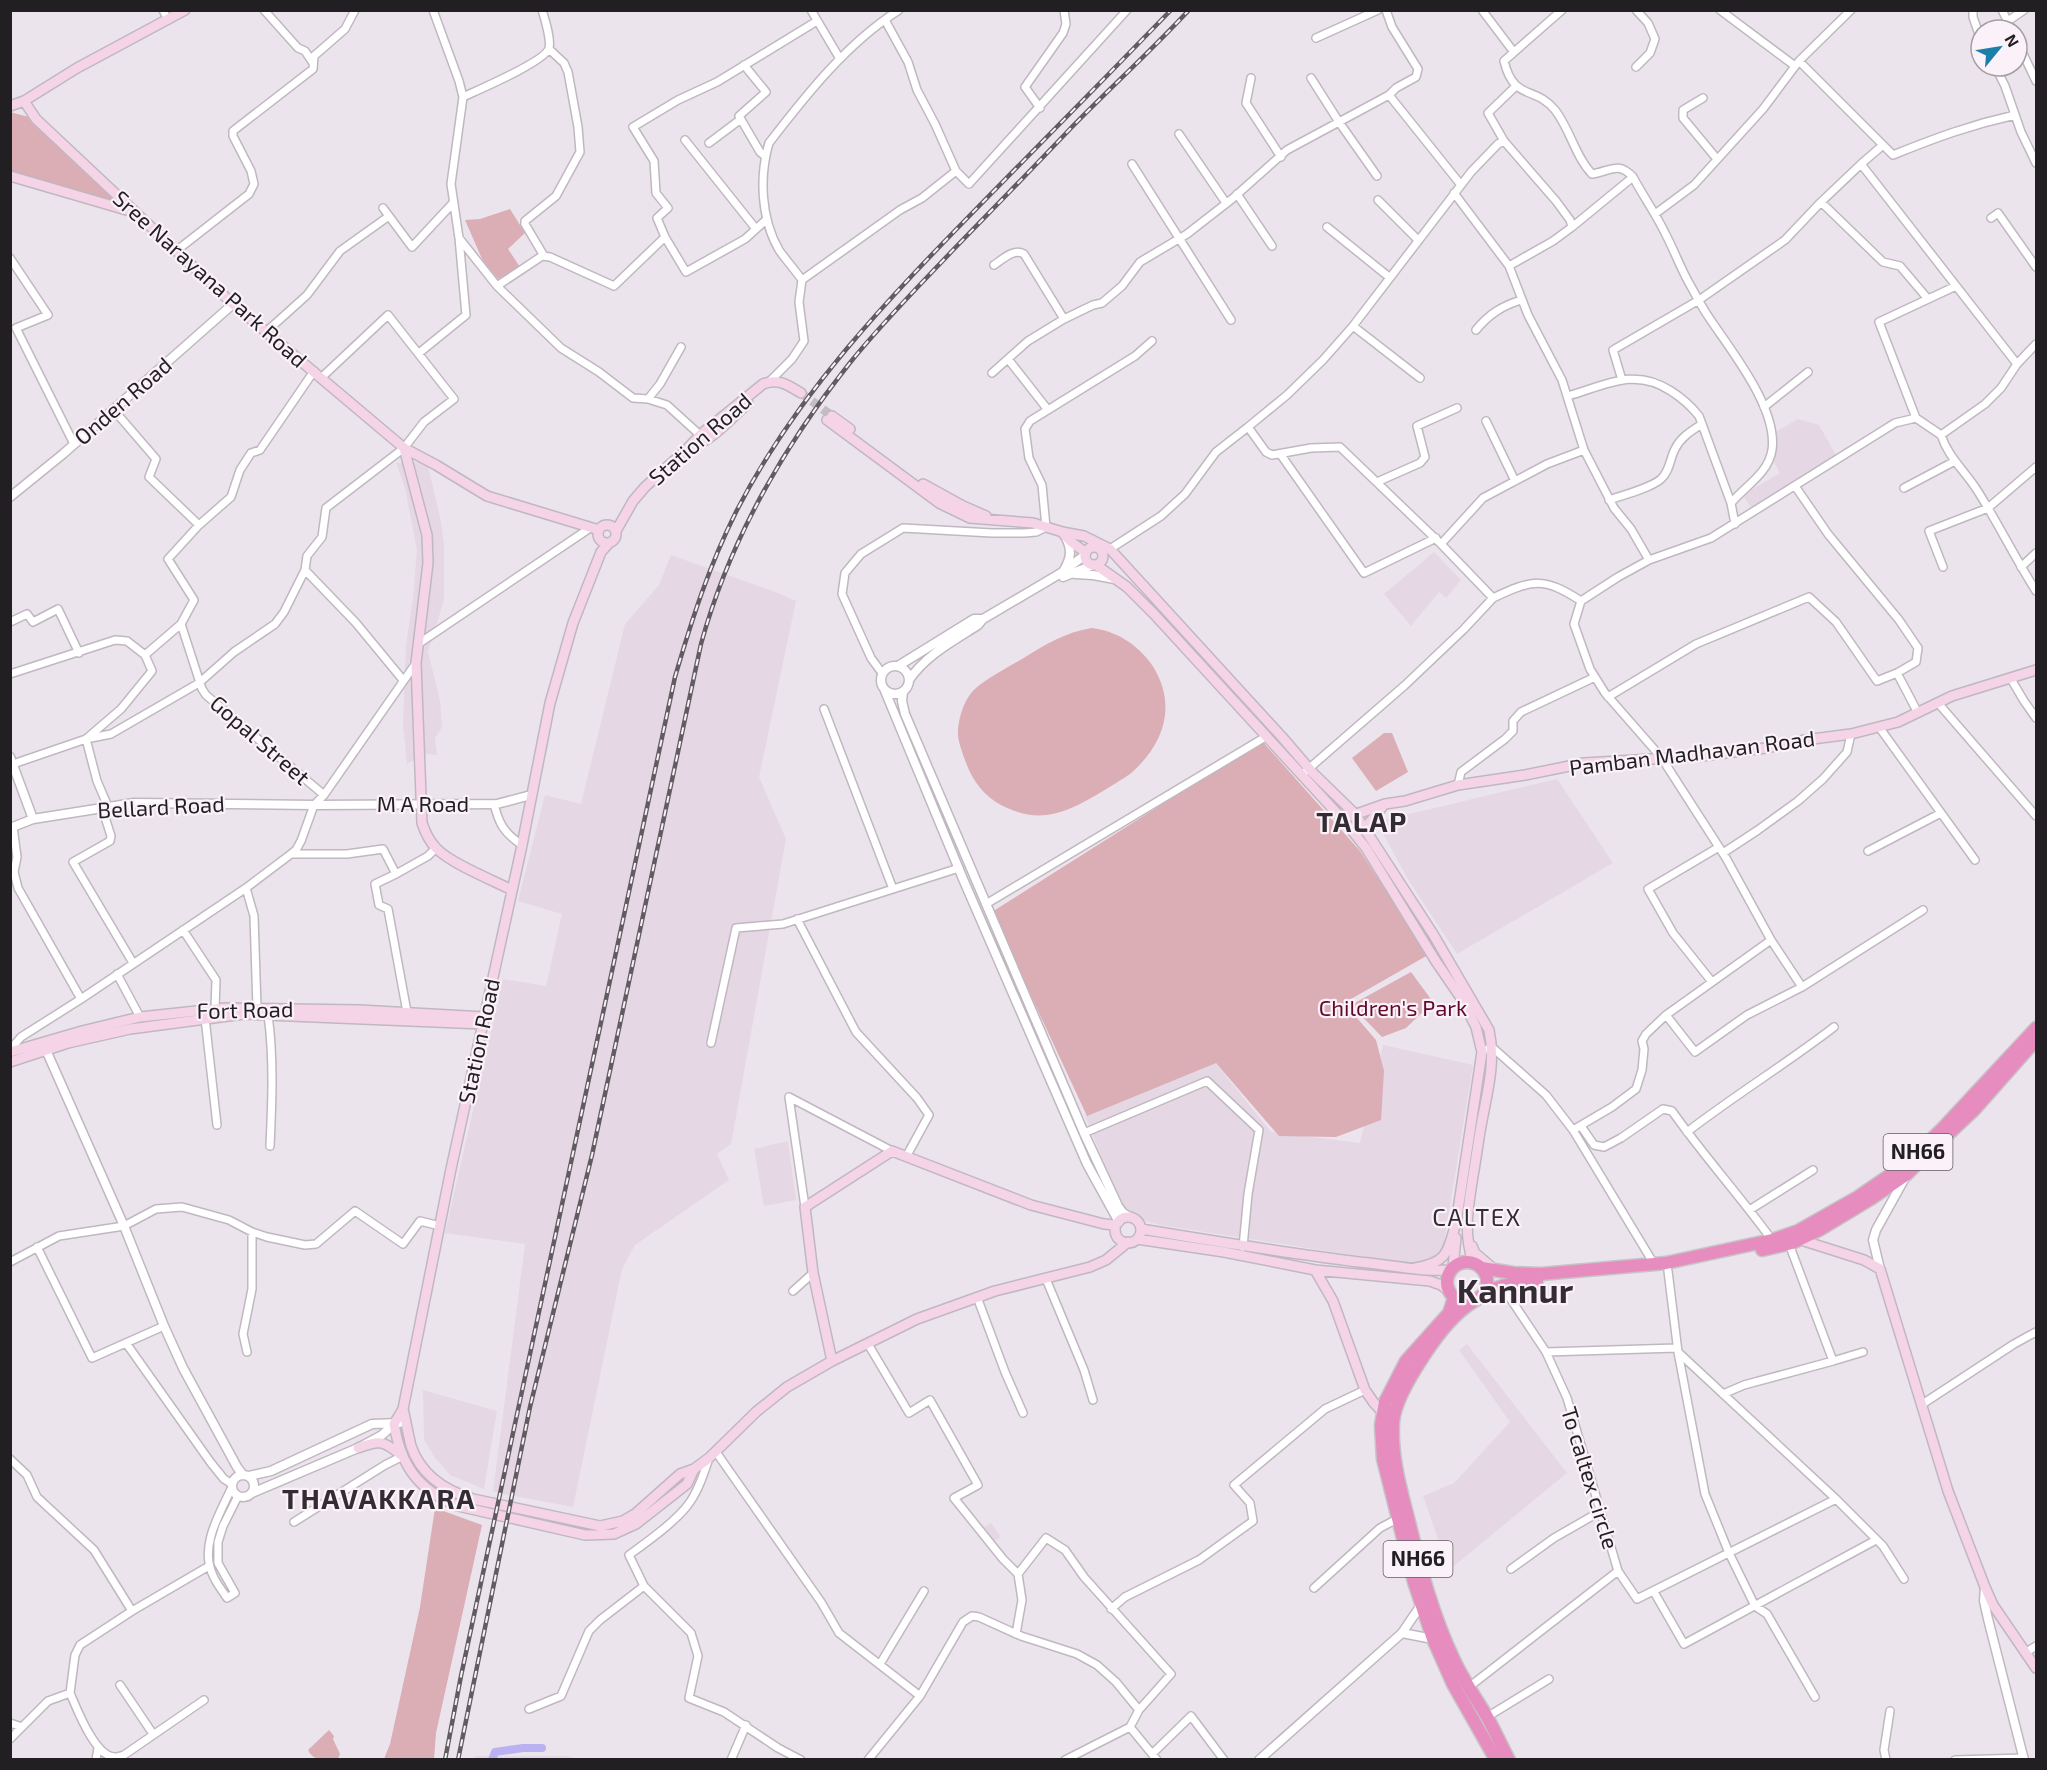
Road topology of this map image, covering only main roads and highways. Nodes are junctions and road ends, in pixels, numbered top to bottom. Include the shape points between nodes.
1 (185, 10) edge
2 (166, 15) edge
3 (24, 101) junction
4 (10, 106) edge
5 (10, 176) edge
6 (133, 211) junction
7 (770, 384) junction
8 (799, 394) tunnel mouth
9 (830, 418) tunnel mouth
10 (404, 448) junction
11 (686, 450) junction
12 (633, 501) junction
13 (608, 524) junction
14 (616, 531) junction
15 (1062, 532) junction
16 (599, 535) junction
17 (1102, 550) junction
18 (1086, 554) junction
19 (1094, 565) junction
20 (2037, 670) edge
21 (1306, 772) junction
22 (1385, 804) junction
23 (1355, 814) junction
24 (1345, 822) junction
25 (1365, 828) junction
26 (512, 890) junction
27 (319, 1013) junction
28 (484, 1021) junction
29 (141, 1022) junction
30 (2037, 1028) edge
31 (2037, 1040) edge
32 (45, 1046) junction
33 (11, 1051) edge
34 (10, 1062) edge
35 (1118, 1223) junction
36 (1456, 1223) junction
37 (1466, 1223) junction
38 (1141, 1229) junction
39 (1792, 1240) junction
40 (1133, 1241) junction
41 (1478, 1265) junction
42 (1414, 1268) junction
43 (1452, 1268) junction
44 (1315, 1270) junction
45 (1497, 1271) junction
46 (1534, 1276) junction
47 (1452, 1295) junction
48 (1479, 1298) junction
49 (832, 1361) junction
50 (404, 1409) junction
51 (1382, 1411) junction
52 (1393, 1423) junction
53 (358, 1448) road end
54 (403, 1456) junction
55 (694, 1469) junction
56 (1438, 1638) junction
57 (2037, 1668) edge
58 (1496, 1760) edge
59 (1509, 1760) edge

1 - 2 main road
2 - 3 main road
3 - 4 main road
3 - 6 main road, Sree Narayana Park Road via 36,119
5 - 6 main road
6 - 10 main road, Sree Narayana Park Road via 233,304
7 - 8 main road, Station Road via 779,381
7 - 11 main road via 717,433
7 - 11 main road, Station Road via 763,384
9 - 15 main road via 928,488 991,518 1033,523
10 - 16 main road, Sree Narayana Park Road via 487,496
10 - 26 main road via 427,535 428,563 416,663 422,823 426,836 446,856
11 - 12 main road, Station Road
12 - 13 main road
12 - 14 main road, Station Road
13 - 14 main road
13 - 16 main road
14 - 16 main road, Station Road via 614,540
15 - 17 main road
15 - 17 main road via 1084,536
15 - 18 main road
16 - 26 main road, Station Road via 601,552 573,623 550,703
17 - 18 main road via 1090,548
17 - 19 main road via 1101,561
17 - 21 main road via 1126,566 1184,628
18 - 19 main road via 1087,561
19 - 21 main road via 1127,587
20 - 22 main road, Pamban Madhavan Road via 1952,696 1898,722 1851,734 1702,756 1584,764 1458,784
21 - 23 main road
21 - 24 main road
22 - 23 main road, Pamban Madhavan Road
22 - 25 main road
23 - 24 main road, Pamban Madhavan Road
23 - 25 main road
24 - 36 main road via 1366,848 1476,1027 1482,1052
25 - 37 main road via 1489,1030 1492,1066
26 - 28 main road, Station Road
27 - 28 main road, Fort Road
27 - 28 main road, Fort Road via 407,1012
27 - 29 main road, Fort Road
27 - 29 main road, Fort Road via 215,1009
28 - 50 main road, Station Road
29 - 32 main road, Fort Road
30 - 39 highway, NH66 via 1906,1164
31 - 39 highway, NH66 via 1974,1110 1907,1174 1851,1212
32 - 33 main road, Fort Road
32 - 34 main road, Fort Road
35 - 38 main road via 1130,1217
35 - 40 main road via 1119,1238
35 - 49 main road via 1104,1224 1031,1205 892,1151 805,1207 813,1273
36 - 42 main road via 1443,1257 1432,1265
36 - 43 main road
37 - 41 main road via 1467,1243
37 - 45 main road via 1475,1253
38 - 40 main road
38 - 42 main road
39 - 46 highway, NH66 via 1772,1240 1666,1263
39 - 46 highway, NH66 via 1668,1271
39 - 57 main road via 1864,1260 1880,1269 1948,1491 1985,1587
40 - 44 main road via 1224,1252
40 - 49 main road via 1090,1267 995,1291 911,1322
41 - 43 highway, NH66 via 1463,1262
41 - 45 highway, NH66
41 - 48 highway via 1487,1282
42 - 43 main road
43 - 47 highway, NH66 via 1447,1281
44 - 47 main road via 1430,1281 1441,1284
44 - 51 main road via 1333,1301 1365,1390
45 - 46 highway, NH66
46 - 48 highway
47 - 48 highway via 1463,1302
47 - 51 highway, NH66 via 1449,1313 1406,1361
48 - 52 highway, NH66 via 1445,1327 1419,1362
49 - 55 main road via 773,1398
50 - 54 main road via 394,1424
50 - 55 main road, Station Road via 412,1447 439,1485 458,1494 522,1510 600,1526 616,1523 635,1514 680,1474
51 - 52 main road
51 - 56 highway, NH66 via 1383,1459 1397,1518 1421,1605
52 - 56 highway, NH66 via 1403,1500
53 - 54 main road via 384,1443
54 - 55 main road via 428,1491 442,1500 585,1535 614,1534 636,1524 687,1484
56 - 58 highway, NH66 via 1454,1684
56 - 59 highway, NH66

